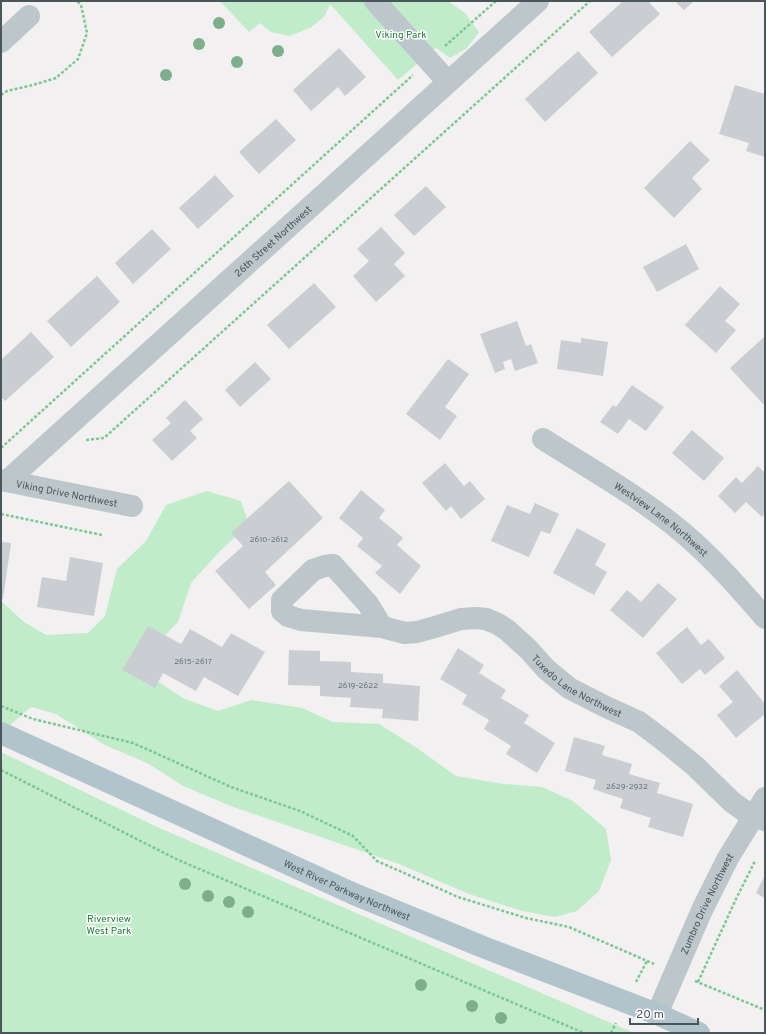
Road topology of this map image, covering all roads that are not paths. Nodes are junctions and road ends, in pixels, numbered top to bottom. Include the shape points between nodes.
1 (376, 1) edge
2 (538, 1) edge
3 (29, 16) dead end
4 (1, 42) edge
5 (448, 82) junction
6 (543, 439) dead end
7 (4, 480) edge
8 (132, 506) dead end
9 (765, 618) edge
10 (382, 627) dead end
11 (1, 733) edge
12 (765, 798) edge
13 (759, 819) edge
14 (657, 1014) junction
15 (699, 1033) edge

1 - 5 street
2 - 5 street, 26th Street Northwest
3 - 4 street
5 - 7 street, 26th Street Northwest
6 - 9 street, Westview Lane Northwest via 643,502 683,533 715,562
7 - 8 street, Viking Drive Northwest
10 - 13 street, Tuxedo Lane Northwest via 405,633 461,619 476,618 498,624 569,688 639,722 694,766 732,802
11 - 14 main road, West River Parkway Northwest via 354,894
12 - 13 street, Zumbro Drive Northwest
13 - 14 street, Zumbro Drive Northwest via 728,858 702,910
14 - 15 main road, West River Parkway Northwest

